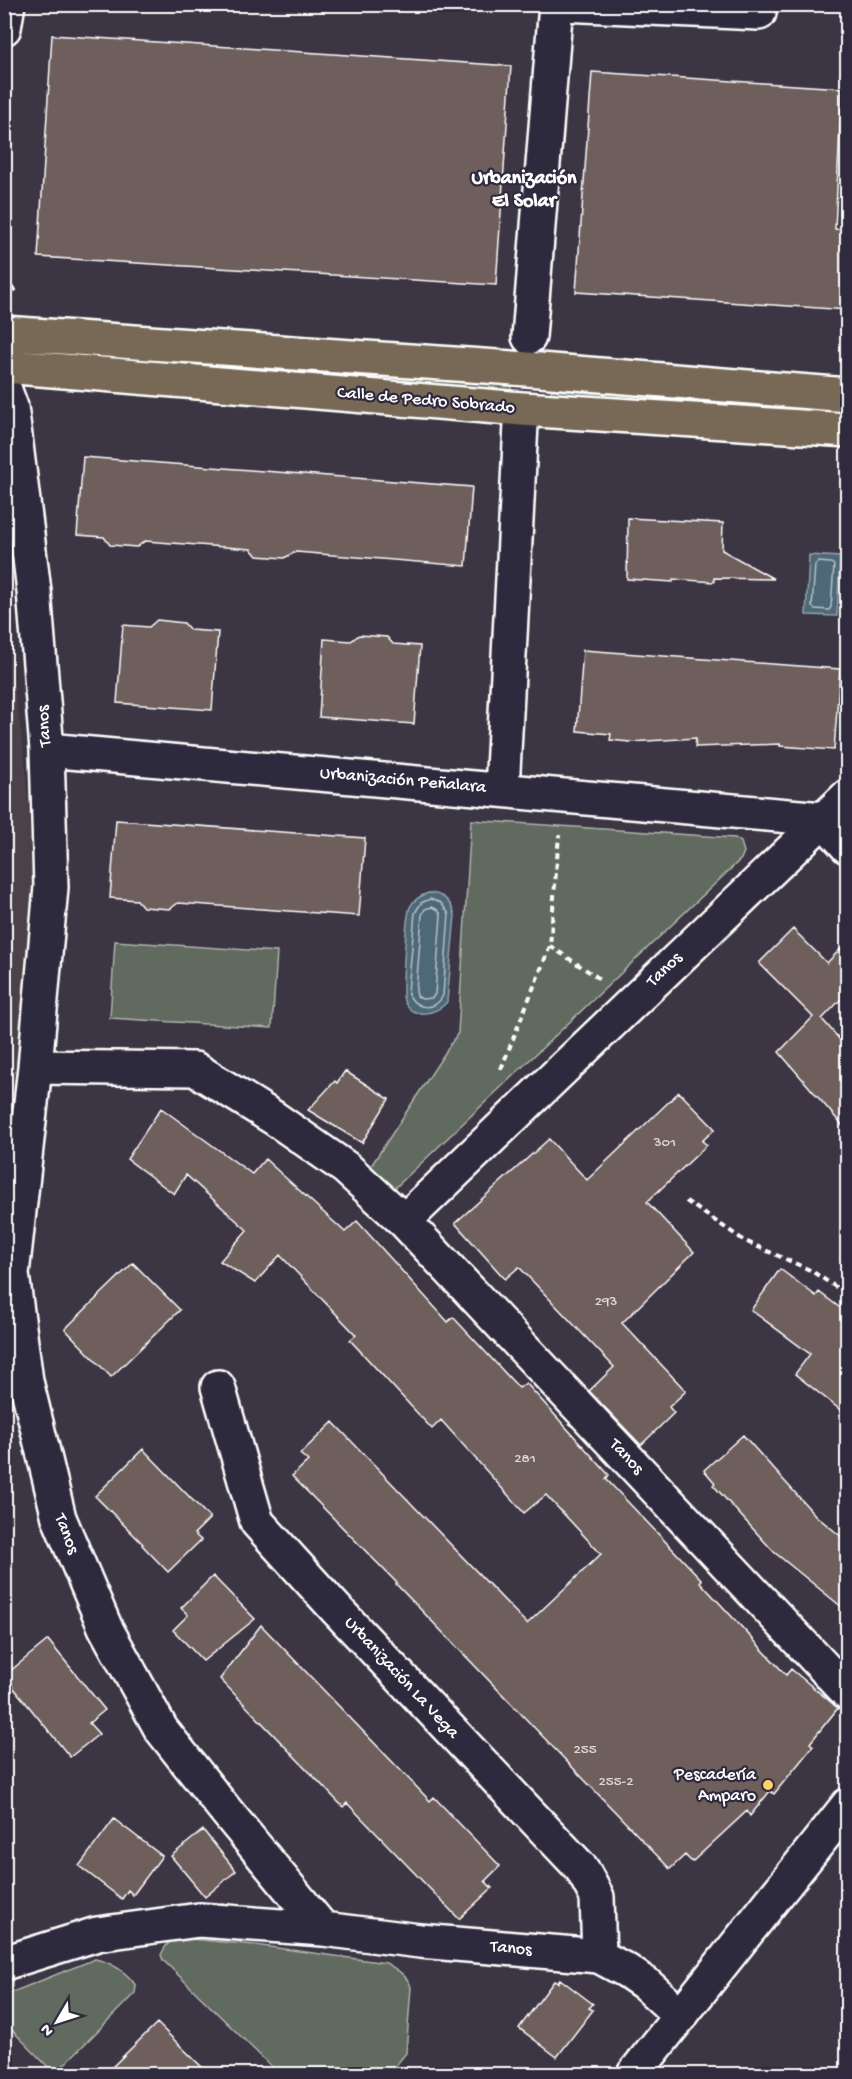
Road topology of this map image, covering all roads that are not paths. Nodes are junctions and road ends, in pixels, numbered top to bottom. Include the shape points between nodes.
1 (8, 4) edge
2 (556, 4) edge
3 (562, 4) edge
4 (759, 13) dead end
5 (4, 28) edge
6 (4, 333) edge
7 (529, 337) dead end
8 (4, 366) edge
9 (4, 388) edge
10 (848, 395) edge
11 (521, 424) dead end
12 (848, 430) edge
13 (47, 750) junction
14 (502, 790) junction
15 (848, 796) edge
16 (823, 819) junction
17 (848, 847) edge
18 (35, 1067) junction
19 (404, 1221) junction
20 (218, 1387) dead end
21 (848, 1694) edge
22 (848, 1805) edge
23 (322, 1929) junction
24 (599, 1956) junction
25 (4, 1963) edge
26 (681, 2016) junction
27 (634, 2074) edge

1 - 5 street
2 - 7 street
3 - 4 street
6 - 10 main road, Calle de Pedro Sobrado
8 - 12 main road, Calle de Pedro Sobrado via 522,409
9 - 13 street, Tanos via 11,407 34,591
11 - 14 street, Urbanización Peñalara
13 - 14 street, Urbanización Peñalara
13 - 18 street, Tanos via 51,887
14 - 16 street
15 - 16 street, Tanos
16 - 17 street
16 - 19 street, Tanos
18 - 19 street, Tanos via 195,1069 346,1168
18 - 23 street, Tanos via 12,1274 26,1381 58,1518 105,1628 161,1729
19 - 21 street, Tanos
20 - 24 street, Urbanización La Vega via 257,1522 582,1869 597,1897
22 - 26 street
23 - 24 street, Tanos
23 - 25 street, Tanos via 199,1920 97,1934
24 - 26 street, Tanos via 646,1984
26 - 27 street

